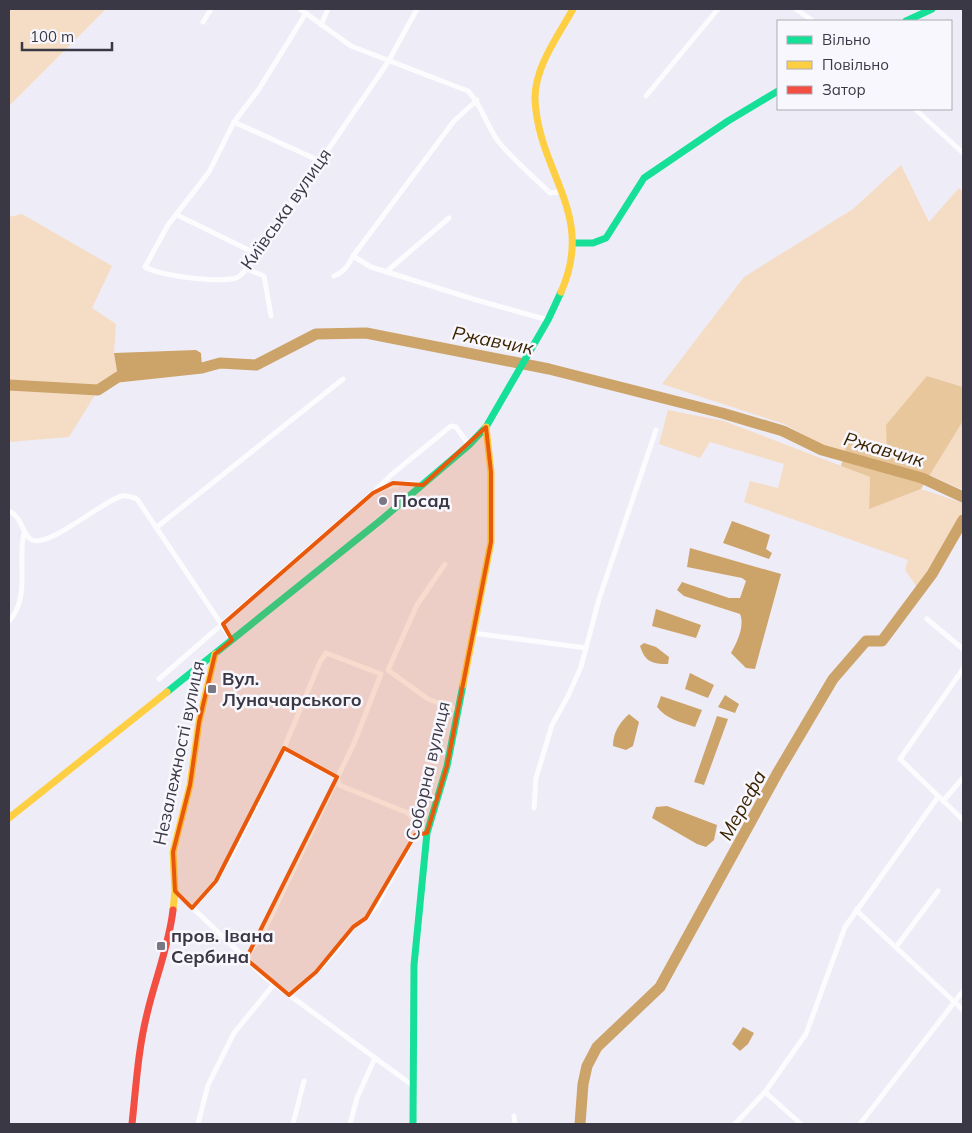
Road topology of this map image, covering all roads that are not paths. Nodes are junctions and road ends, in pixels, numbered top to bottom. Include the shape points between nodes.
1 (212, 9) edge
2 (300, 9) edge
3 (328, 9) edge
4 (417, 9) edge
5 (573, 9) edge
6 (718, 9) edge
7 (796, 9) edge
8 (932, 9) edge
9 (306, 13) junction
10 (812, 20) edge
11 (908, 20) edge
12 (202, 22) dead end
13 (320, 25) junction
14 (388, 62) junction
15 (777, 92) edge
16 (646, 96) dead end
17 (477, 100) junction
18 (916, 110) edge
19 (234, 122) junction
20 (963, 153) edge
21 (320, 161) junction
22 (563, 191) junction
23 (177, 215) junction
24 (449, 218) dead end
25 (573, 243) junction
26 (257, 254) junction
27 (353, 256) junction
28 (247, 269) junction
29 (386, 272) junction
30 (334, 276) dead end
31 (271, 316) dead end
32 (548, 320) junction
33 (343, 378) dead end
34 (486, 427) junction
35 (656, 430) dead end
36 (469, 445) junction
37 (423, 485) junction
38 (373, 493) junction
39 (9, 511) edge
40 (157, 528) junction
41 (24, 533) junction
42 (32, 540) junction
43 (20, 546) junction
44 (445, 564) dead end
45 (927, 619) dead end
46 (9, 621) edge
47 (222, 624) junction
48 (473, 633) junction
49 (232, 640) junction
50 (586, 648) junction
51 (963, 648) edge
52 (215, 654) junction
53 (963, 669) edge
54 (388, 670) junction
55 (381, 674) junction
56 (158, 679) dead end
57 (458, 710) junction
58 (284, 748) junction
59 (337, 777) junction
60 (963, 778) edge
61 (938, 797) junction
62 (943, 801) junction
63 (534, 808) dead end
64 (9, 818) edge
65 (963, 820) edge
66 (427, 833) junction
67 (175, 891) junction
68 (938, 891) dead end
69 (192, 908) junction
70 (856, 910) junction
71 (896, 947) junction
72 (246, 960) junction
73 (274, 984) junction
74 (963, 991) edge
75 (289, 995) junction
76 (954, 1002) junction
77 (963, 1010) edge
78 (375, 1058) junction
79 (304, 1081) dead end
80 (412, 1084) junction
81 (765, 1092) junction
82 (514, 1116) dead end
83 (132, 1124) edge
84 (198, 1124) edge
85 (293, 1124) edge
86 (350, 1124) edge
87 (413, 1124) edge
88 (515, 1124) edge
89 (736, 1124) edge
90 (801, 1124) edge
91 (860, 1124) edge

1 - 12 street
2 - 9 street
3 - 13 street
4 - 14 street, Київська вулиця
5 - 22 main road via 540,70 535,99 541,135
6 - 16 street
7 - 10 street
8 - 11 main road
9 - 13 street
9 - 19 street via 259,89
13 - 14 street via 351,46
14 - 17 street via 468,91
14 - 21 street, Київська вулиця
15 - 25 main road via 644,178 606,238 593,243
17 - 22 street via 489,126 510,154 550,192
17 - 27 street via 454,121
18 - 20 street
19 - 21 street
19 - 23 street via 209,172
21 - 26 street, Київська вулиця
22 - 25 main road
23 - 26 street
23 - 28 street, Київська вулиця via 145,267 162,275 224,280 238,278
24 - 29 street
25 - 32 main road via 569,272
26 - 28 street, Київська вулиця
27 - 29 street
27 - 30 street via 345,269
28 - 31 street via 264,276
29 - 32 street
32 - 34 main road
33 - 40 street
34 - 36 main road
34 - 48 main road, Соборна вулиця via 491,472 491,542
35 - 50 street via 599,599
36 - 37 main road
36 - 38 street via 452,426
37 - 38 street via 393,483
37 - 49 main road
38 - 47 street
39 - 41 street via 20,520
40 - 42 street via 144,506 128,495 120,496 83,520 42,540
40 - 47 street
41 - 42 street
41 - 43 street
42 - 43 street
43 - 46 street via 22,587 16,610
44 - 54 street via 417,605
45 - 51 street
47 - 49 street
47 - 56 street
48 - 50 street
48 - 57 main road, Соборна вулиця
49 - 52 main road
50 - 63 street via 568,696 552,725 536,778
52 - 64 main road
52 - 67 main road, Незалежності вулиця via 199,722 190,785 173,852
53 - 61 street via 900,759
54 - 55 street
54 - 57 street via 428,699
55 - 58 street via 326,653
55 - 59 street
57 - 66 main road, Соборна вулиця via 447,766
58 - 59 street
58 - 69 street via 216,881
59 - 66 street via 339,785 408,813
59 - 72 street via 266,927
60 - 62 street
61 - 62 street
61 - 70 street
62 - 65 street
66 - 75 street via 415,835 376,906 366,918 353,927 316,972
66 - 80 main road, Соборна вулиця via 414,965
67 - 69 street
67 - 83 main road, Незалежності вулиця via 170,936 147,1014 139,1057
68 - 71 street
69 - 72 street
70 - 71 street
70 - 81 street via 845,927 806,1034
71 - 76 street
72 - 73 street
73 - 75 street
73 - 84 street via 234,1033 208,1085
74 - 76 street
75 - 78 street
76 - 77 street
76 - 91 street
78 - 80 street
78 - 86 street via 357,1098
79 - 85 street
80 - 87 main road, Соборна вулиця
81 - 89 street
81 - 90 street
82 - 88 street

